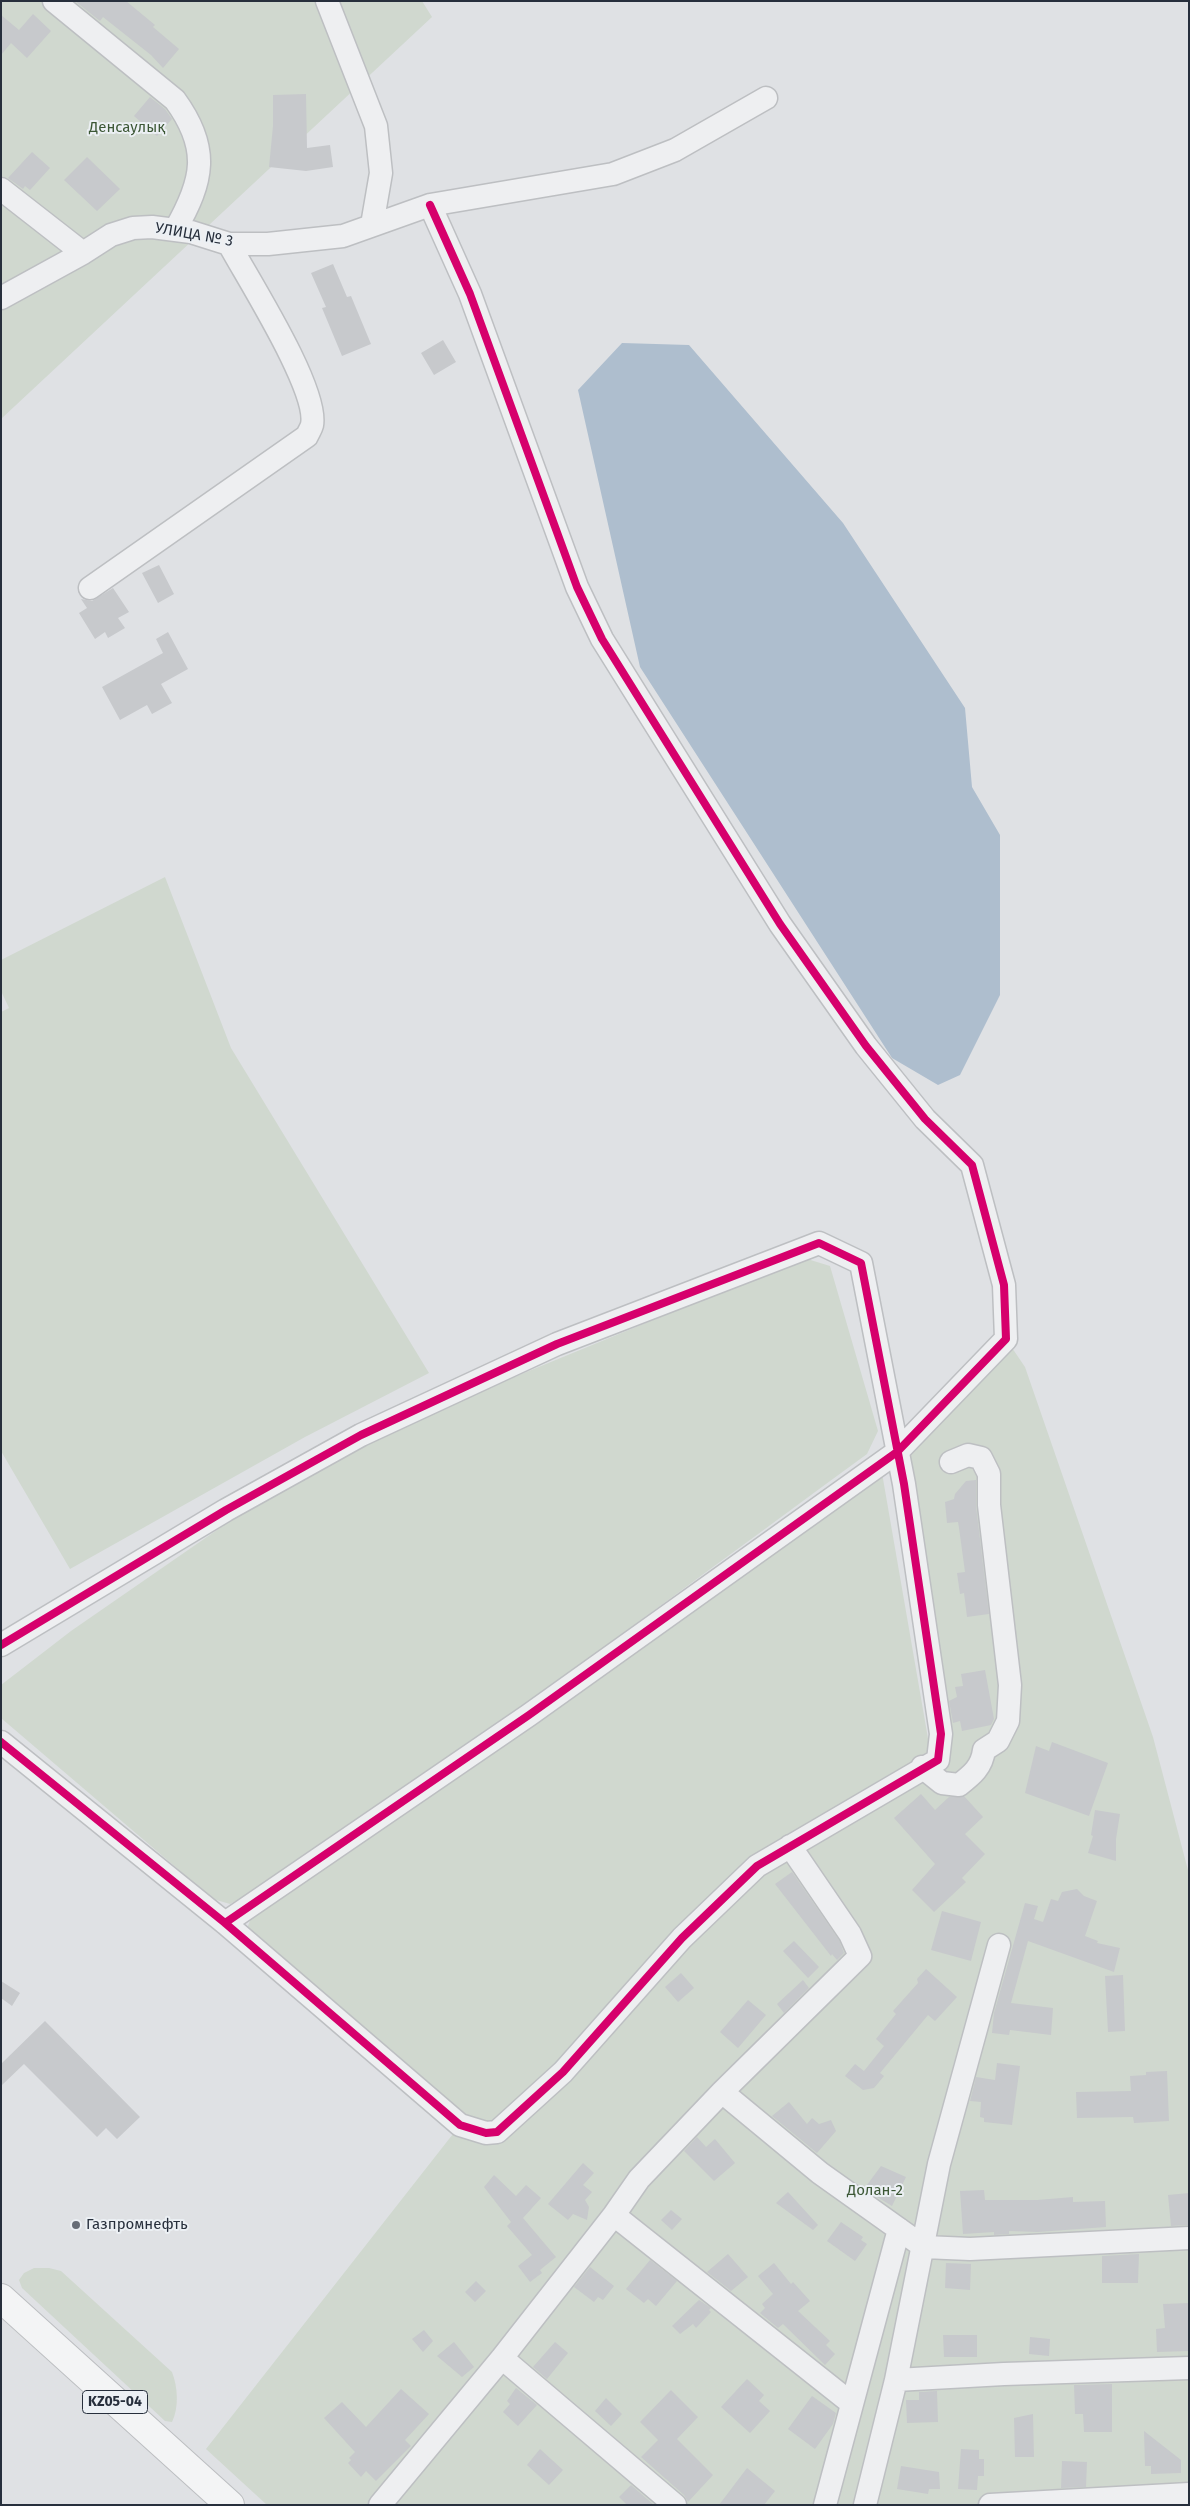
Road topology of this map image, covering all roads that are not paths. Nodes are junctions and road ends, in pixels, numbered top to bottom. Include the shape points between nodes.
1 (54, 1) edge
2 (327, 1) edge
3 (766, 98) dead end
4 (1, 189) edge
5 (430, 205) junction
6 (372, 225) junction
7 (176, 230) junction
8 (229, 244) junction
9 (83, 254) junction
10 (1, 298) edge
11 (90, 588) dead end
12 (897, 1452) junction
13 (951, 1462) dead end
14 (1, 1645) edge
15 (1, 1742) edge
16 (922, 1767) junction
17 (790, 1846) junction
18 (225, 1923) junction
19 (999, 1945) dead end
20 (722, 2092) junction
21 (614, 2215) junction
22 (899, 2229) junction
23 (1189, 2238) edge
24 (924, 2247) junction
25 (1, 2298) edge
26 (502, 2358) junction
27 (1189, 2368) edge
28 (896, 2380) junction
29 (851, 2404) junction
30 (1189, 2494) edge
31 (230, 2505) edge
32 (380, 2505) edge
33 (675, 2505) edge
34 (825, 2505) edge
35 (865, 2505) edge
36 (990, 2505) edge

1 - 7 street via 174,100 190,121 198,139 199,166 189,204
2 - 6 street via 376,126 381,173
3 - 5 street, УЛИЦА № 3 via 675,150 613,174
4 - 9 street
5 - 6 street, УЛИЦА № 3
5 - 12 street via 470,294 577,587 602,639 780,924 866,1046 925,1119 972,1165 1004,1285 1006,1339
6 - 8 street, УЛИЦА № 3 via 343,236 320,240
7 - 8 street, УЛИЦА № 3
7 - 9 street, УЛИЦА № 3 via 133,228 110,235
8 - 11 street via 290,354 307,393 312,425 307,436
9 - 10 street, УЛИЦА № 3
12 - 14 street via 861,1263 819,1243 557,1344 361,1435 226,1510
12 - 16 street via 941,1734 938,1760
12 - 18 street via 529,1715
13 - 16 street via 968,1455 981,1458 989,1474 989,1505 1010,1685 1008,1721 998,1741 984,1750 976,1772 959,1785 942,1783
15 - 18 street
16 - 17 street
17 - 18 street via 757,1866 682,1938 563,2072 497,2132 486,2133 460,2125
17 - 20 street via 850,1934 860,1956
19 - 24 street via 939,2164
20 - 21 street via 639,2179
20 - 22 street via 820,2173
21 - 26 street
21 - 29 street
22 - 24 street
22 - 29 street
23 - 24 street via 970,2249
24 - 28 street
25 - 31 main road, KZ05-04
26 - 32 street
26 - 33 street
27 - 28 street
28 - 35 street
29 - 34 street
30 - 36 street

